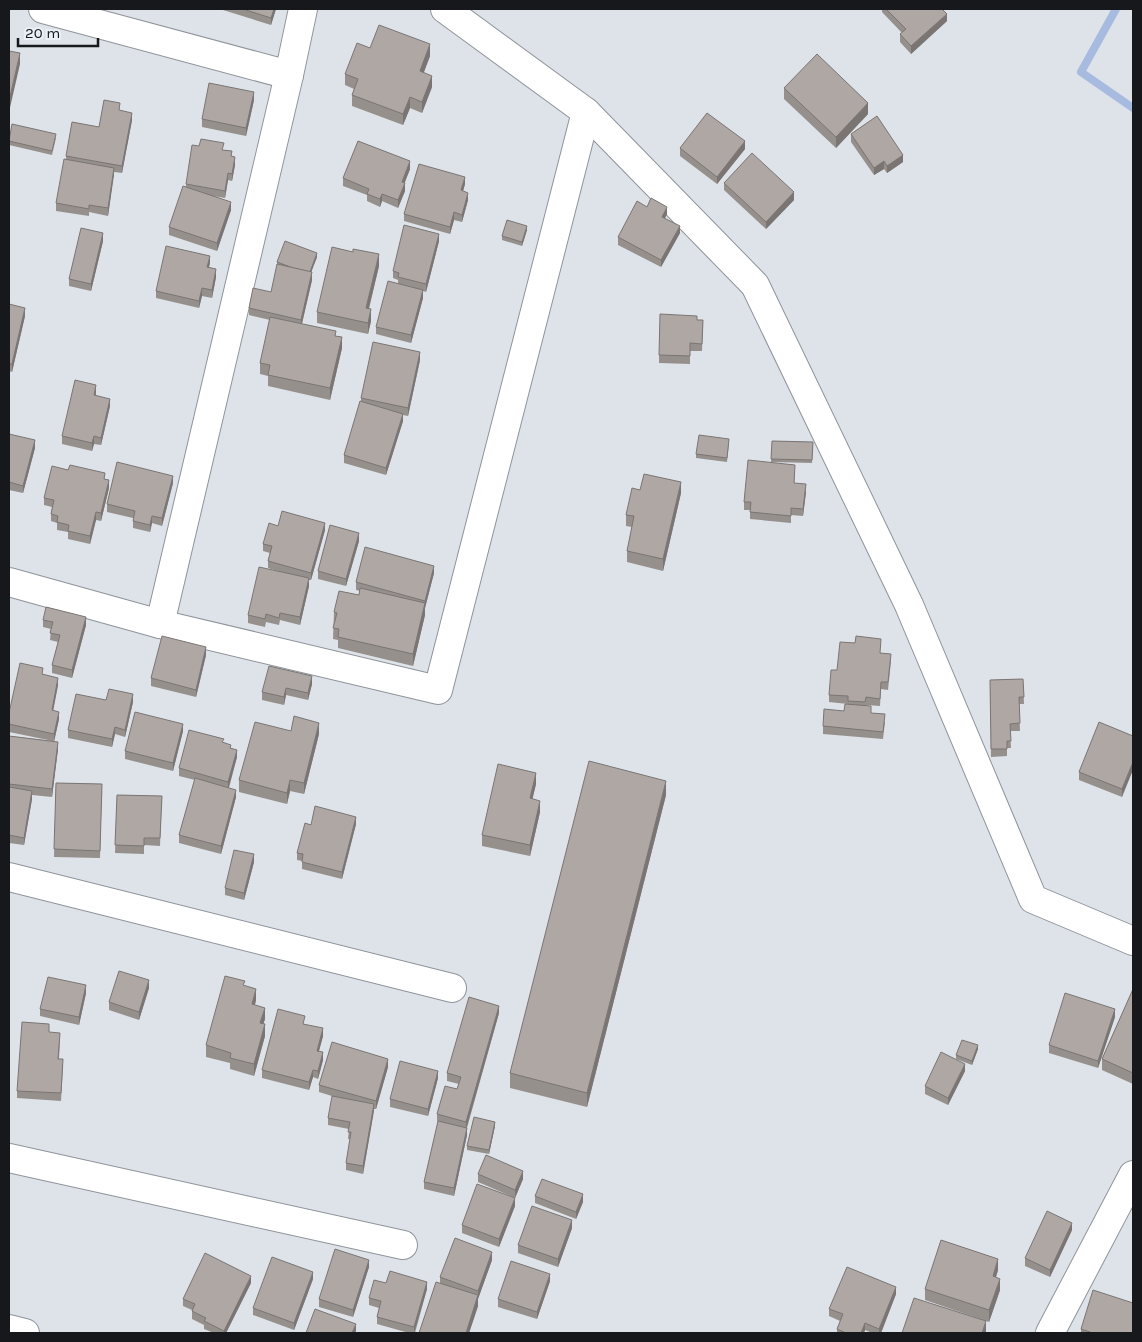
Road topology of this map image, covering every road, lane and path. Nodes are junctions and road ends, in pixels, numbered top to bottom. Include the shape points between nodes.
1 (44, 9) edge
2 (303, 9) edge
3 (445, 9) edge
4 (290, 75) junction
5 (586, 112) junction
6 (9, 582) edge
7 (160, 624) junction
8 (9, 877) edge
9 (1133, 942) edge
10 (452, 988) dead end
11 (9, 1158) edge
12 (1133, 1175) edge
13 (403, 1245) dead end
14 (9, 1329) edge
15 (25, 1333) edge
16 (1050, 1333) edge

1 - 4 street
2 - 4 street
3 - 5 street
4 - 7 street
5 - 7 street via 438,690
5 - 9 street via 755,285 909,605 1033,899
6 - 7 street
8 - 10 street
11 - 13 street
12 - 16 street
14 - 15 street

